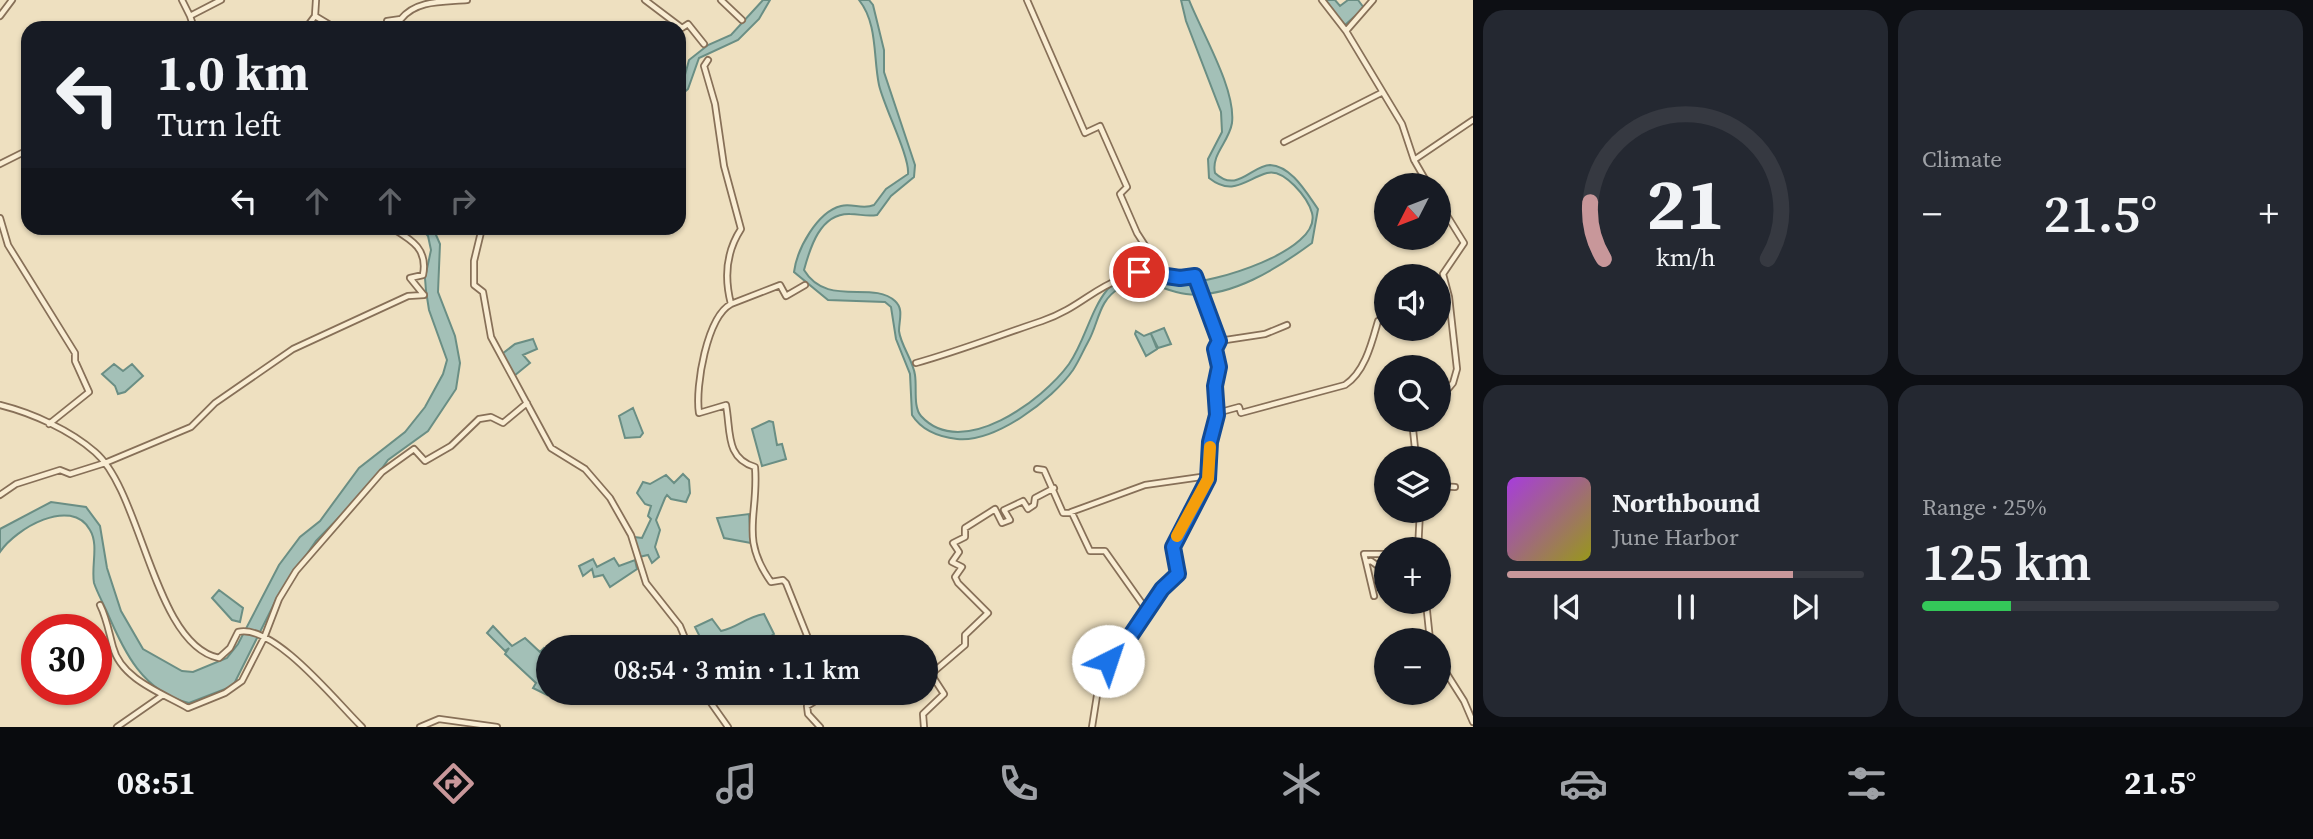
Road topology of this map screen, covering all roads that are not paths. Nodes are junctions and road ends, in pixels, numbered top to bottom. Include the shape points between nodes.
1 (12, 0) edge
2 (181, 0) edge
3 (221, 0) edge
4 (316, 0) edge
5 (467, 0) edge
6 (645, 0) edge
7 (721, 0) edge
8 (1027, 0) edge
9 (1322, 0) edge
10 (1373, 0) edge
11 (0, 16) edge
12 (190, 16) junction
13 (315, 16) junction
14 (742, 20) dead end
15 (191, 21) edge
16 (311, 21) edge
17 (323, 21) edge
18 (387, 21) edge
19 (673, 21) edge
20 (686, 25) edge
21 (1346, 31) junction
22 (704, 44) dead end
23 (708, 60) dead end
24 (1381, 93) junction
25 (1473, 120) edge
26 (1284, 142) dead end
27 (21, 154) edge
28 (1414, 160) junction
29 (0, 164) edge
30 (1422, 173) edge
31 (0, 218) edge
32 (1451, 222) edge
33 (405, 235) edge
34 (480, 235) edge
35 (1164, 275) junction
36 (805, 285) dead end
37 (731, 304) junction
38 (1287, 325) dead end
39 (1374, 331) edge
40 (1219, 341) junction
41 (916, 363) dead end
42 (1451, 385) edge
43 (527, 403) junction
44 (0, 405) edge
45 (1217, 414) junction
46 (49, 424) junction
47 (105, 463) junction
48 (1037, 469) dead end
49 (1208, 476) junction
50 (1451, 487) edge
51 (1455, 487) dead end
52 (1054, 488) junction
53 (0, 495) edge
54 (1070, 512) junction
55 (1374, 554) edge
56 (1366, 562) junction
57 (1374, 563) edge
58 (1374, 596) dead end
59 (100, 605) dead end
60 (1146, 609) junction
61 (684, 635) edge
62 (806, 635) edge
63 (264, 638) junction
64 (1451, 680) edge
65 (163, 695) junction
66 (712, 705) edge
67 (809, 705) edge
68 (1473, 722) edge
69 (117, 727) edge
70 (362, 727) edge
71 (420, 727) edge
72 (497, 727) edge
73 (728, 727) edge
74 (820, 727) edge
75 (924, 727) edge
76 (1092, 727) edge

1 - 11 street
2 - 12 street
3 - 12 street
4 - 13 street
5 - 18 street via 431,1 409,7 401,19
6 - 19 street
7 - 14 street
8 - 35 street via 1085,133 1100,126 1127,187 1120,194 1130,222
9 - 21 street
10 - 21 street
12 - 15 street
13 - 16 street
13 - 17 street
20 - 22 street
21 - 24 street
23 - 37 street via 704,66 724,166 741,223 729,250
24 - 26 street
24 - 28 street via 1402,124
25 - 28 street
27 - 29 street
28 - 30 street
31 - 46 street via 8,245 75,353 89,392
32 - 42 street via 1464,243 1443,274 1457,369
33 - 47 street via 421,249 423,275 411,278 424,295 397,301 293,348 215,403 191,427
34 - 43 street via 474,285 483,292 491,337
35 - 40 street via 1195,276
35 - 41 street via 1139,272 1118,278 1044,320 969,349
36 - 37 street via 786,296 780,285
37 - 62 street via 716,319 702,362 699,413 726,405 731,444 739,460 755,467 752,539 758,563 771,582 786,583
38 - 40 street via 1265,334
39 - 45 street via 1361,365 1345,385
40 - 45 street via 1215,349
43 - 61 street via 551,448 585,469 610,498 631,535 646,583
43 - 63 street via 503,423 491,417 479,419 451,446 425,461 414,449 392,462 296,571
44 - 46 street
45 - 49 street
46 - 47 street via 96,452
47 - 53 street via 70,474 60,470 16,484
47 - 63 street via 124,495 146,558 183,630 212,657 219,658 238,632
48 - 52 street via 1044,470
49 - 54 street via 1145,485
49 - 60 street via 1173,547 1178,574
50 - 51 street
52 - 54 street via 1063,513
52 - 75 street via 1035,498 1027,509 1023,501 1004,510 1010,520 1002,523 995,509 965,528 965,537 953,544 959,552 952,562 962,568 955,577 958,583 988,613 965,635 965,645 931,674 944,694 923,714
54 - 60 street via 1090,551 1105,551
55 - 56 street via 1364,554
56 - 57 street
56 - 58 street
59 - 65 street via 112,648 145,686
60 - 76 street via 1129,638 1101,670
63 - 65 street via 243,681 232,690 188,708
63 - 70 street via 310,673
64 - 68 street
65 - 69 street
66 - 73 street
67 - 74 street via 808,714
71 - 72 street via 439,719

